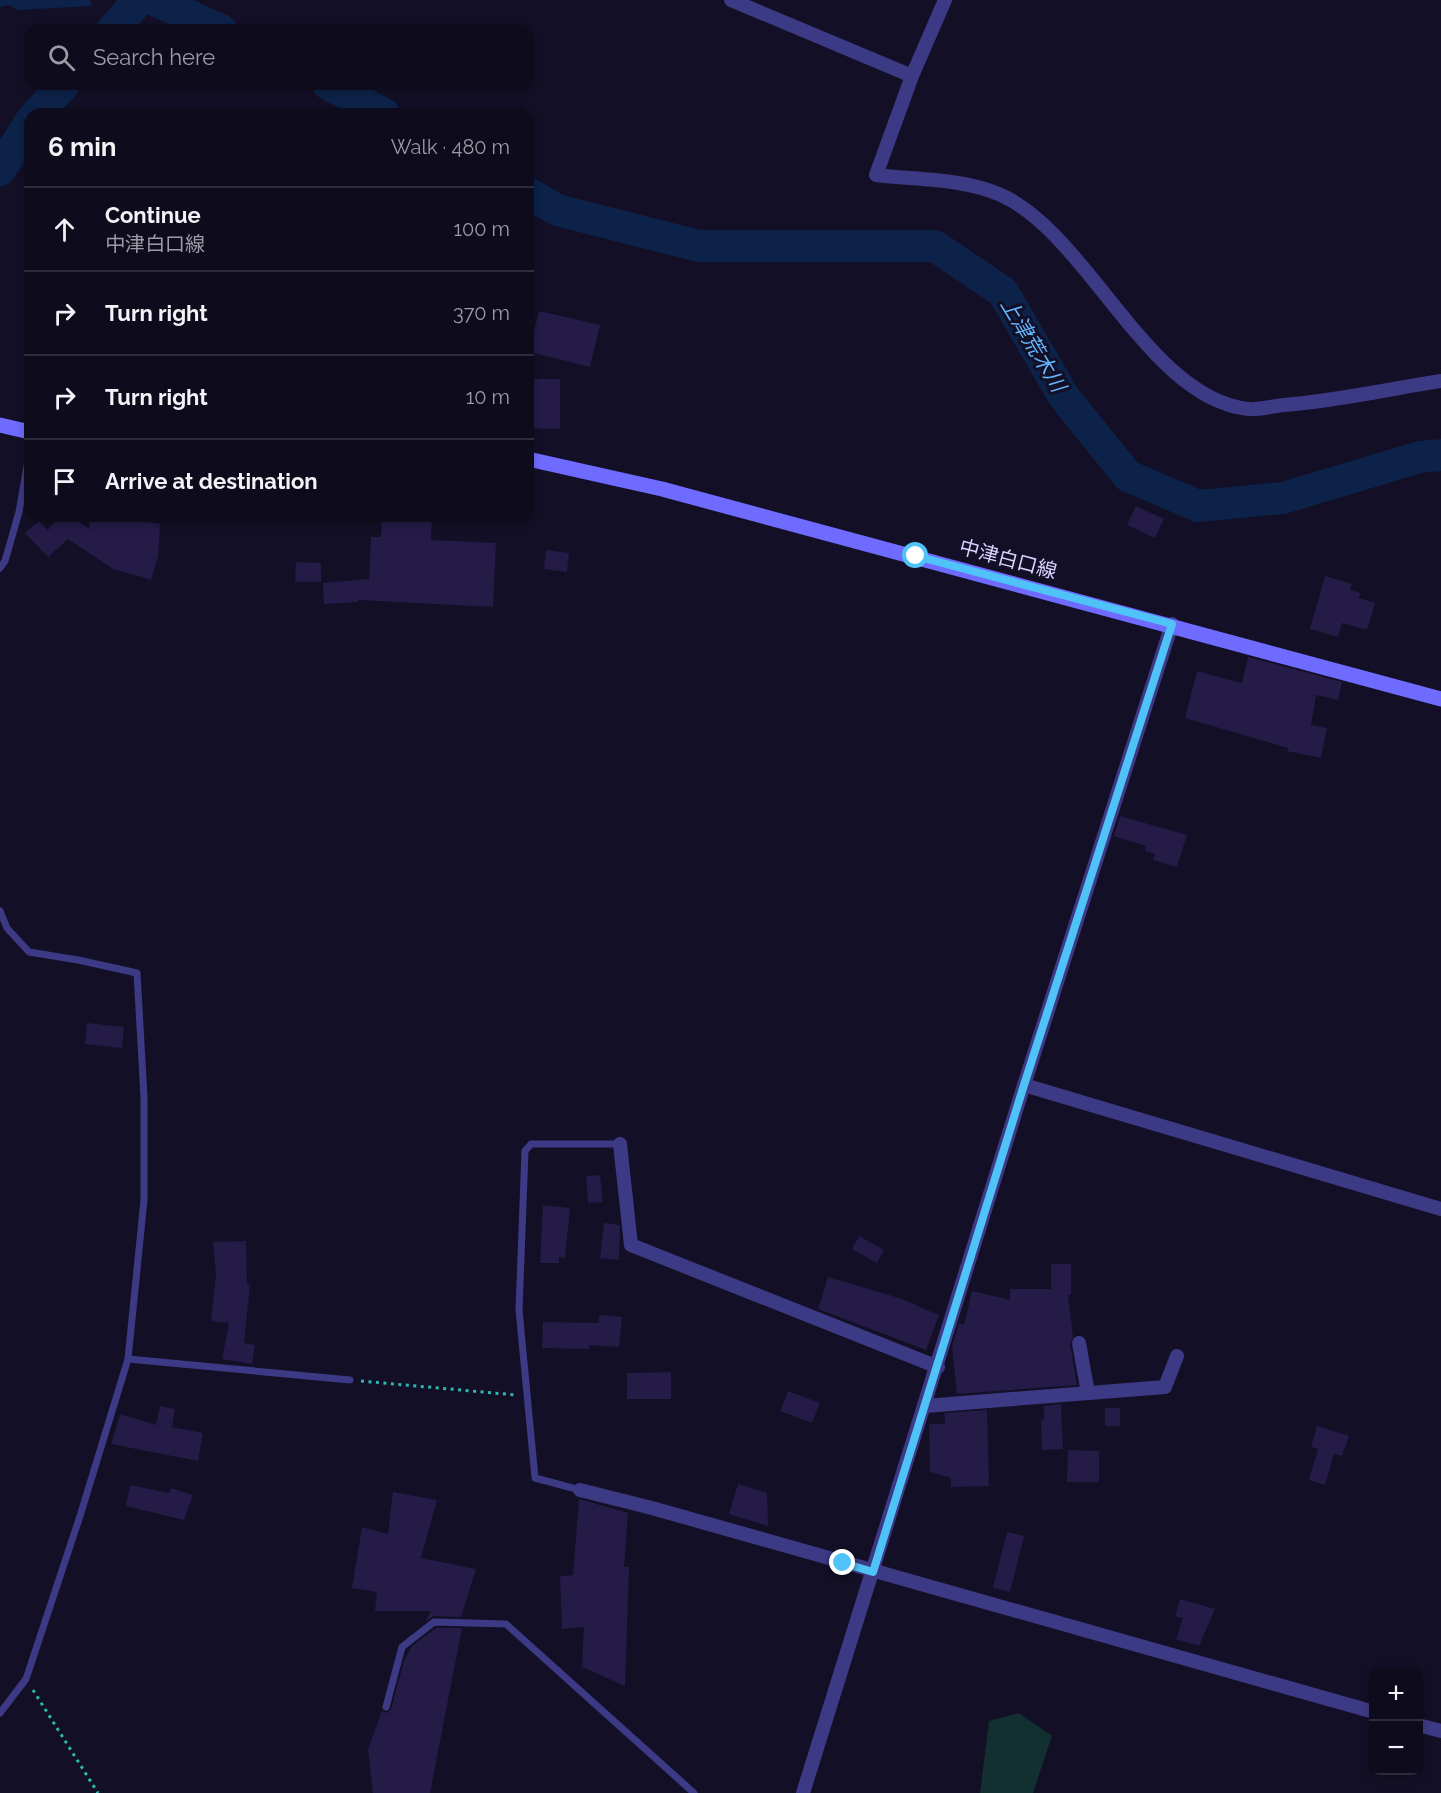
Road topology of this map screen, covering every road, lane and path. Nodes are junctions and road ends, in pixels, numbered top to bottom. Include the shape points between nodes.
1 (731, 0) edge
2 (945, 0) edge
3 (912, 76) junction
4 (1441, 381) edge
5 (0, 425) edge
6 (24, 431) edge
7 (534, 460) edge
8 (24, 483) edge
9 (0, 568) edge
10 (1172, 624) junction
11 (1441, 699) edge
12 (0, 911) edge
13 (1024, 1085) junction
14 (620, 1144) joint
15 (1441, 1209) edge
16 (1079, 1343) dead end
17 (1177, 1356) dead end
18 (128, 1359) junction
19 (938, 1367) junction
20 (350, 1380) joint
21 (1088, 1393) junction
22 (529, 1396) junction
23 (926, 1406) junction
24 (580, 1490) joint
25 (873, 1572) junction
26 (26, 1679) junction
27 (386, 1707) dead end
28 (1369, 1711) edge
29 (0, 1713) edge
30 (1423, 1726) edge
31 (1441, 1731) edge
32 (98, 1793) edge
33 (694, 1793) edge
34 (803, 1793) edge

1 - 3 street
2 - 3 street
3 - 4 street via 876,175 966,184 1002,196 1039,219 1138,334 1176,373 1209,396 1247,409 1303,404
5 - 6 main road
7 - 10 main road, 中津白口線 via 663,489
8 - 9 lane via 19,512
10 - 11 main road, 中津白口線
10 - 13 street
12 - 18 lane via 7,928 29,952 137,974 144,1086 144,1200
13 - 15 street
13 - 19 street
14 - 19 street via 631,1245
14 - 22 lane via 531,1144 525,1151 519,1310
16 - 21 street
17 - 21 street via 1165,1387
18 - 20 lane
18 - 26 lane
19 - 23 street
20 - 22 path
21 - 23 street
22 - 24 lane via 536,1478
23 - 25 street
24 - 25 street
25 - 28 street
25 - 34 street
26 - 29 lane
26 - 32 path
27 - 33 lane via 402,1647 434,1622 506,1624
30 - 31 street

